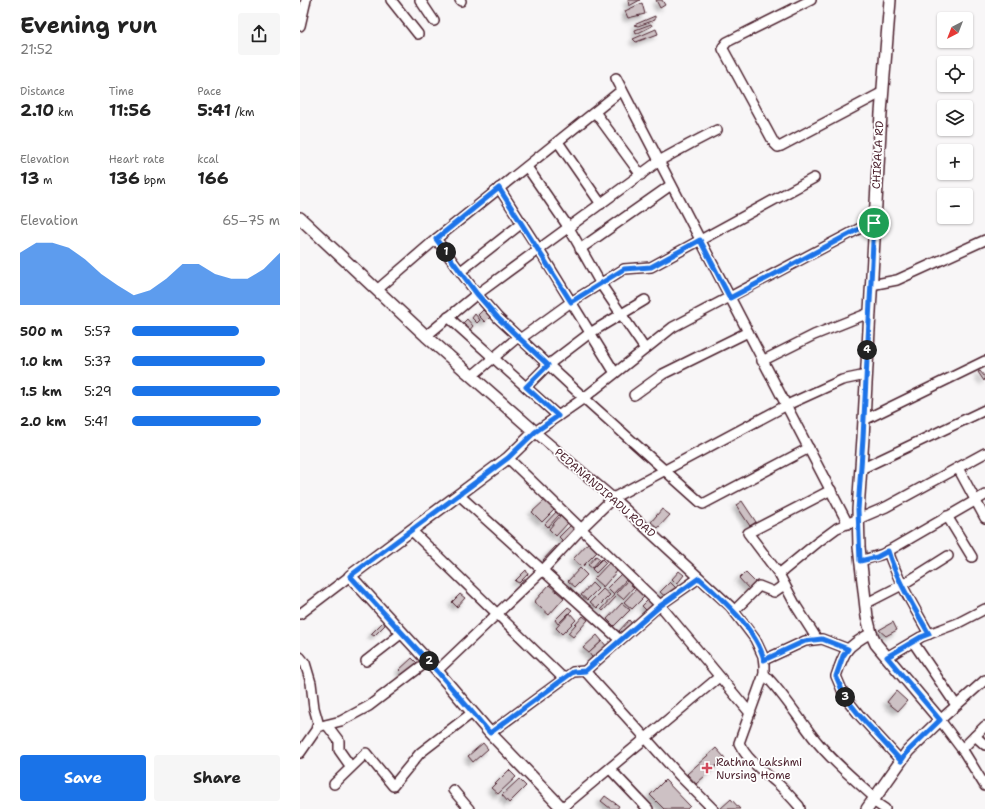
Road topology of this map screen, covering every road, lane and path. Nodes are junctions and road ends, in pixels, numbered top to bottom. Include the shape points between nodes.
1 (306, 0) edge
2 (391, 0) edge
3 (420, 0) edge
4 (811, 0) edge
5 (890, 0) edge
6 (434, 21) dead end
7 (300, 26) edge
8 (418, 34) dead end
9 (616, 78) dead end
10 (622, 90) junction
11 (883, 92) junction
12 (595, 112) junction
13 (717, 130) dead end
14 (558, 142) junction
15 (659, 162) junction
16 (527, 167) junction
17 (641, 175) junction
18 (814, 178) dead end
19 (671, 185) junction
20 (499, 188) junction
21 (601, 204) junction
22 (300, 218) edge
23 (522, 223) junction
24 (874, 223) junction
25 (568, 228) junction
26 (436, 239) junction
27 (700, 240) junction
28 (985, 240) edge
29 (580, 249) junction
30 (539, 250) junction
31 (461, 271) junction
32 (600, 283) junction
33 (871, 285) junction
34 (377, 290) junction
35 (477, 294) junction
36 (730, 298) junction
37 (645, 300) dead end
38 (571, 302) junction
39 (869, 313) junction
40 (621, 314) junction
41 (448, 317) junction
42 (748, 332) junction
43 (590, 334) junction
44 (426, 336) junction
45 (519, 338) junction
46 (644, 349) junction
47 (493, 357) junction
48 (762, 361) junction
49 (985, 361) edge
50 (548, 365) junction
51 (615, 373) junction
52 (866, 375) junction
53 (472, 376) junction
54 (526, 387) junction
55 (634, 395) dead end
56 (584, 398) junction
57 (787, 405) junction
58 (985, 410) edge
59 (558, 416) junction
60 (864, 420) junction
61 (535, 432) junction
62 (809, 448) junction
63 (985, 453) edge
64 (508, 458) junction
65 (958, 468) junction
66 (862, 469) junction
67 (665, 470) junction
68 (831, 490) junction
69 (458, 495) junction
70 (985, 495) edge
71 (613, 498) junction
72 (975, 500) junction
73 (947, 516) junction
74 (985, 518) edge
75 (853, 522) junction
76 (581, 529) junction
77 (411, 530) junction
78 (888, 551) junction
79 (948, 556) dead end
80 (972, 557) dead end
81 (860, 561) junction
82 (542, 571) junction
83 (778, 574) junction
84 (350, 576) junction
85 (699, 578) junction
86 (784, 585) junction
87 (902, 585) junction
88 (865, 604) junction
89 (660, 606) junction
90 (985, 609) edge
91 (734, 611) junction
92 (300, 614) edge
93 (497, 614) junction
94 (402, 633) junction
95 (871, 633) junction
96 (929, 634) junction
97 (817, 639) junction
98 (620, 640) junction
99 (913, 642) junction
100 (848, 649) junction
101 (300, 657) edge
102 (887, 657) junction
103 (764, 660) junction
104 (366, 661) dead end
105 (428, 661) junction
106 (437, 671) junction
107 (585, 671) junction
108 (764, 674) junction
109 (719, 677) junction
110 (563, 678) junction
111 (985, 680) edge
112 (956, 705) junction
113 (472, 713) junction
114 (750, 713) junction
115 (940, 720) junction
116 (328, 725) junction
117 (985, 726) edge
118 (317, 727) junction
119 (490, 733) junction
120 (975, 736) junction
121 (646, 738) junction
122 (985, 745) edge
123 (962, 749) junction
124 (300, 753) edge
125 (901, 761) junction
126 (352, 767) junction
127 (610, 769) junction
128 (334, 784) dead end
129 (985, 786) edge
130 (454, 790) dead end
131 (872, 803) edge
132 (469, 809) edge
133 (562, 809) edge
134 (648, 809) edge
135 (713, 809) edge
136 (800, 809) edge
137 (885, 809) edge

1 - 7 street
2 - 8 street
3 - 6 street
4 - 11 street via 740,35 723,47 774,143 778,147 781,146
5 - 11 main road, CHIRALA RD
9 - 10 street
10 - 12 street
10 - 15 street
11 - 24 main road, CHIRALA RD
12 - 14 street
12 - 17 street
13 - 15 street
14 - 16 street
14 - 21 street
15 - 17 street
15 - 19 street
16 - 20 street
16 - 25 street
17 - 21 street
18 - 27 street
19 - 27 street
19 - 29 street
20 - 23 street
20 - 26 street
21 - 25 street
22 - 34 main road, PEDANANDIPADU ROAD
23 - 30 street
23 - 31 street
24 - 33 main road, CHIRALA RD
24 - 36 street
25 - 29 street
25 - 30 street
26 - 31 street
26 - 34 street
27 - 32 street via 651,267 624,269
27 - 36 street
28 - 33 street via 897,280
29 - 32 street
30 - 35 street
30 - 38 street
31 - 35 street
32 - 38 street
32 - 40 street
33 - 39 main road, CHIRALA RD
34 - 44 main road, PEDANANDIPADU ROAD
35 - 41 street
35 - 45 street
36 - 42 street
36 - 46 street via 673,327
37 - 40 street
38 - 43 street
38 - 45 street
39 - 48 street via 814,335
39 - 52 main road, CHIRALA RD
40 - 43 street
40 - 46 street
41 - 44 street
41 - 47 street
42 - 48 street
42 - 55 street via 663,374
43 - 50 street
43 - 51 street
44 - 53 main road, PEDANANDIPADU ROAD
45 - 47 street
45 - 50 street
46 - 51 street
47 - 53 street
47 - 54 street
48 - 57 street
49 - 60 street
50 - 54 street
50 - 56 street
51 - 56 street
52 - 57 street via 842,380
52 - 60 main road, CHIRALA RD
53 - 61 main road, PEDANANDIPADU ROAD
54 - 59 street
56 - 59 street
56 - 67 street
57 - 62 street
57 - 67 street
58 - 66 street
59 - 61 street
60 - 66 main road, CHIRALA RD
61 - 64 main road
61 - 71 street, PEDANANDIPADU ROAD
62 - 67 street via 703,504
62 - 68 street
63 - 65 street
64 - 69 main road
64 - 76 street
65 - 72 street
65 - 75 street via 886,508
66 - 75 main road, CHIRALA RD
67 - 71 street
68 - 75 street
68 - 83 street via 748,533
69 - 77 main road
69 - 82 street
70 - 72 street
71 - 76 street
71 - 85 street, PEDANANDIPADU ROAD
72 - 73 street
72 - 74 street
73 - 78 street
73 - 80 street
75 - 81 main road, CHIRALA RD
75 - 83 street via 837,528
76 - 82 street
76 - 89 street
77 - 84 main road
77 - 93 street
78 - 81 street
78 - 87 street
79 - 87 street
81 - 88 main road, CHIRALA RD
82 - 93 street
82 - 98 street
83 - 86 street
84 - 92 street
84 - 94 main road
85 - 89 street
85 - 91 street, PEDANANDIPADU ROAD
86 - 91 street via 774,592 759,586
86 - 97 street
87 - 88 street
87 - 96 street
88 - 95 main road, CHIRALA RD
89 - 98 street
89 - 109 street
90 - 96 street
91 - 103 street, PEDANANDIPADU ROAD via 755,639
93 - 106 street
93 - 110 street
94 - 104 street
94 - 105 main road
95 - 100 street via 852,643
95 - 102 main road, CHIRALA RD
96 - 99 street
97 - 100 street
97 - 103 street via 805,641
98 - 107 street
99 - 102 street
99 - 112 street
100 - 125 street via 836,676 845,697
101 - 118 street via 305,663 311,683
102 - 115 main road, CHIRALA RD
103 - 108 street, PEDANANDIPADU ROAD
105 - 106 main road
105 - 116 street via 369,706
106 - 113 main road
107 - 110 street via 573,672
107 - 121 street
108 - 114 street, PEDANANDIPADU ROAD
108 - 131 street via 775,685 814,739
109 - 114 street
109 - 121 street
110 - 119 street
111 - 112 street
112 - 115 street
113 - 119 main road
113 - 126 street via 420,753 393,786 366,753
114 - 136 street, PEDANANDIPADU ROAD via 739,743 743,751
115 - 123 street
115 - 125 main road
116 - 118 street
116 - 126 street via 339,741 338,750
117 - 120 street
118 - 124 street
119 - 133 main road
120 - 122 street
120 - 123 street
121 - 127 street
121 - 135 street
123 - 129 street
125 - 131 main road
126 - 128 street
127 - 133 street
127 - 134 street
130 - 132 street
131 - 137 street

